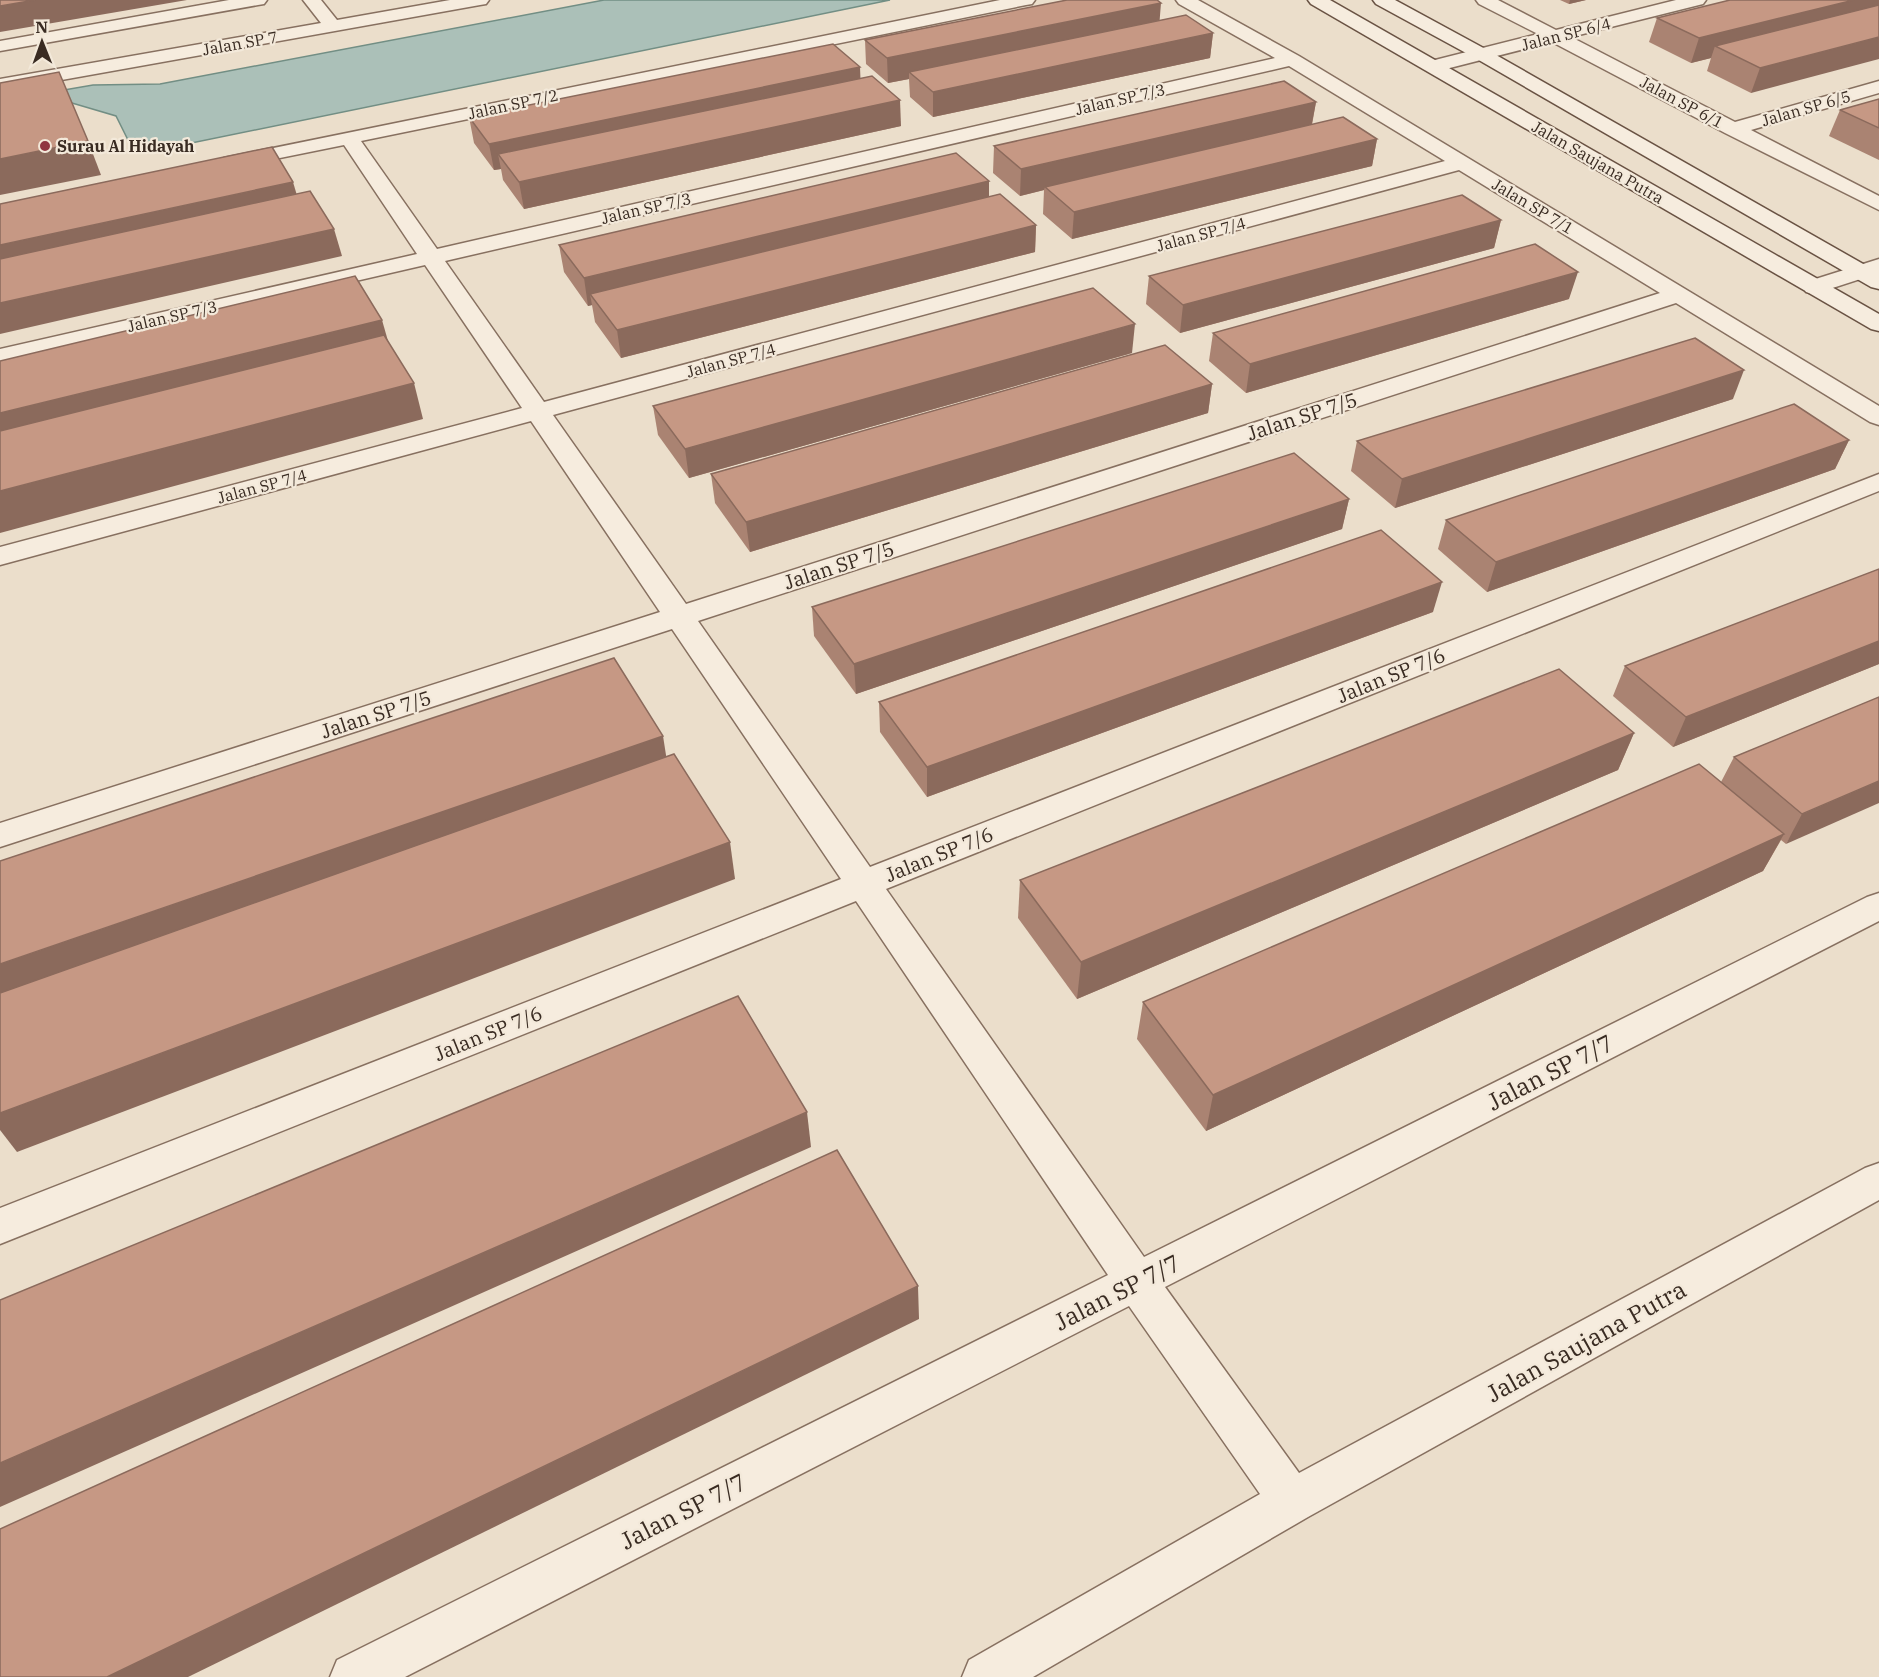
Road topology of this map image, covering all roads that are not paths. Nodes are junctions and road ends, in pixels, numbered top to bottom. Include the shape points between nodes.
1 (258, 0) edge
2 (312, 0) edge
3 (480, 0) edge
4 (1026, 0) edge
5 (1185, 0) edge
6 (1317, 0) edge
7 (1382, 0) edge
8 (1485, 0) edge
9 (1697, 0) edge
10 (333, 27) junction
11 (1557, 36) junction
12 (0, 46) edge
13 (1483, 55) junction
14 (1292, 60) junction
15 (1434, 66) junction
16 (0, 85) edge
17 (1879, 87) edge
18 (1732, 129) junction
19 (350, 138) junction
20 (1462, 163) junction
21 (210, 166) edge
22 (1879, 204) edge
23 (432, 257) junction
24 (1873, 274) edge
25 (1814, 287) junction
26 (1678, 295) junction
27 (1879, 324) edge
28 (0, 356) edge
29 (538, 411) junction
30 (1879, 417) edge
31 (1879, 482) edge
32 (0, 556) edge
33 (679, 616) junction
34 (0, 835) edge
35 (864, 884) junction
36 (1879, 906) edge
37 (1879, 1180) edge
38 (0, 1226) edge
39 (1137, 1282) junction
40 (1292, 1501) junction
41 (354, 1677) edge
42 (986, 1677) edge

1 - 12 street
2 - 10 street
3 - 10 street, Jalan SP 7
4 - 19 street, Jalan SP 7/2
5 - 14 street, Jalan SP 7/1
6 - 15 street, Jalan Saujana Putra
7 - 13 street, Jalan Saujana Putra
8 - 11 street, Jalan SP 6/1
9 - 11 street, Jalan SP 6/4
10 - 16 street, Jalan SP 7
11 - 13 street, Jalan SP 6/4
11 - 18 street, Jalan SP 6/1
13 - 15 street, Jalan SP 6/4
13 - 24 street, Jalan Saujana Putra
14 - 20 street, Jalan SP 7/1
14 - 23 street, Jalan SP 7/3
15 - 25 street, Jalan Saujana Putra
17 - 18 street, Jalan SP 6/5
18 - 22 street, Jalan SP 6/1
19 - 21 street, Jalan SP 7/2
19 - 23 street
20 - 26 street, Jalan SP 7/1
20 - 29 street, Jalan SP 7/4
23 - 28 street, Jalan SP 7/3
23 - 29 street
24 - 25 street
25 - 27 street, Jalan Saujana Putra
26 - 30 street, Jalan SP 7/1
26 - 33 street, Jalan SP 7/5
29 - 32 street, Jalan SP 7/4
29 - 33 street
31 - 35 street, Jalan SP 7/6
33 - 34 street, Jalan SP 7/5
33 - 35 street
35 - 38 street, Jalan SP 7/6
35 - 39 street
36 - 39 street, Jalan SP 7/7
37 - 40 street, Jalan Saujana Putra
39 - 40 street
39 - 41 street, Jalan SP 7/7
40 - 42 street, Jalan Saujana Putra

